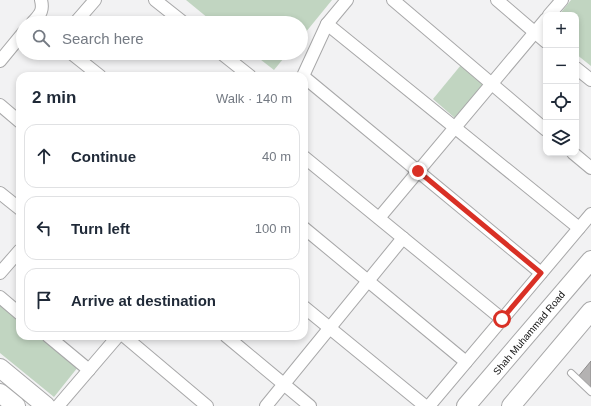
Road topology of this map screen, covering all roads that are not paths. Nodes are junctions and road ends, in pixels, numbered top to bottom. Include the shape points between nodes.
1 (41, 0) edge
2 (95, 0) edge
3 (156, 0) edge
4 (347, 0) edge
5 (393, 0) edge
6 (497, 0) edge
7 (562, 0) edge
8 (552, 12) edge
9 (38, 16) edge
10 (81, 16) edge
11 (175, 16) edge
12 (543, 23) edge
13 (327, 24) junction
14 (535, 32) junction
15 (543, 39) edge
16 (16, 41) edge
17 (1, 59) edge
18 (80, 60) edge
19 (231, 60) edge
20 (579, 70) edge
21 (95, 72) edge
22 (245, 72) edge
23 (306, 72) edge
24 (308, 79) edge
25 (591, 80) edge
26 (491, 84) junction
27 (0, 105) edge
28 (16, 119) edge
29 (543, 127) edge
30 (455, 128) junction
31 (577, 156) edge
32 (308, 160) edge
33 (591, 168) edge
34 (418, 171) junction
35 (0, 193) edge
36 (16, 207) edge
37 (591, 214) edge
38 (379, 218) junction
39 (579, 228) junction
40 (308, 231) edge
41 (403, 238) junction
42 (16, 255) edge
43 (591, 260) edge
44 (0, 273) edge
45 (541, 273) junction
46 (368, 281) junction
47 (0, 297) edge
48 (308, 310) edge
49 (16, 311) edge
50 (591, 311) edge
51 (502, 319) junction
52 (329, 328) junction
53 (53, 340) edge
54 (115, 340) edge
55 (129, 340) edge
56 (231, 340) edge
57 (466, 362) junction
58 (0, 368) edge
59 (89, 370) junction
60 (571, 373) dead end
61 (284, 384) junction
62 (591, 392) edge
63 (0, 393) edge
64 (16, 406) edge
65 (46, 406) edge
66 (58, 406) edge
67 (207, 406) edge
68 (266, 406) edge
69 (310, 406) edge
70 (425, 406) edge
71 (428, 406) edge
72 (466, 406) edge
73 (511, 406) edge

1 - 9 street via 42,7
2 - 10 street
3 - 11 street
4 - 13 street
5 - 26 street
6 - 14 street
7 - 8 street
12 - 14 street
13 - 23 street
13 - 30 street
14 - 15 street
14 - 26 street
16 - 17 street
18 - 21 street
19 - 22 street
20 - 25 street
24 - 34 street
26 - 29 street
26 - 30 street
27 - 28 street
30 - 34 street
30 - 39 street
31 - 33 street
32 - 38 street
34 - 38 street
34 - 45 street
35 - 36 street
37 - 39 street
38 - 41 street
39 - 45 street
40 - 46 street
41 - 46 street
41 - 51 street
42 - 44 street
43 - 72 street, Shah Muhammad Road
45 - 51 street
46 - 52 street
46 - 57 street
47 - 49 street
48 - 52 street
50 - 73 street
51 - 57 street
52 - 61 street
52 - 70 street
53 - 59 street
54 - 59 street
55 - 67 street
56 - 61 street
57 - 71 street
58 - 65 street
59 - 66 street
60 - 62 lane
61 - 68 street
61 - 69 street
63 - 64 street

